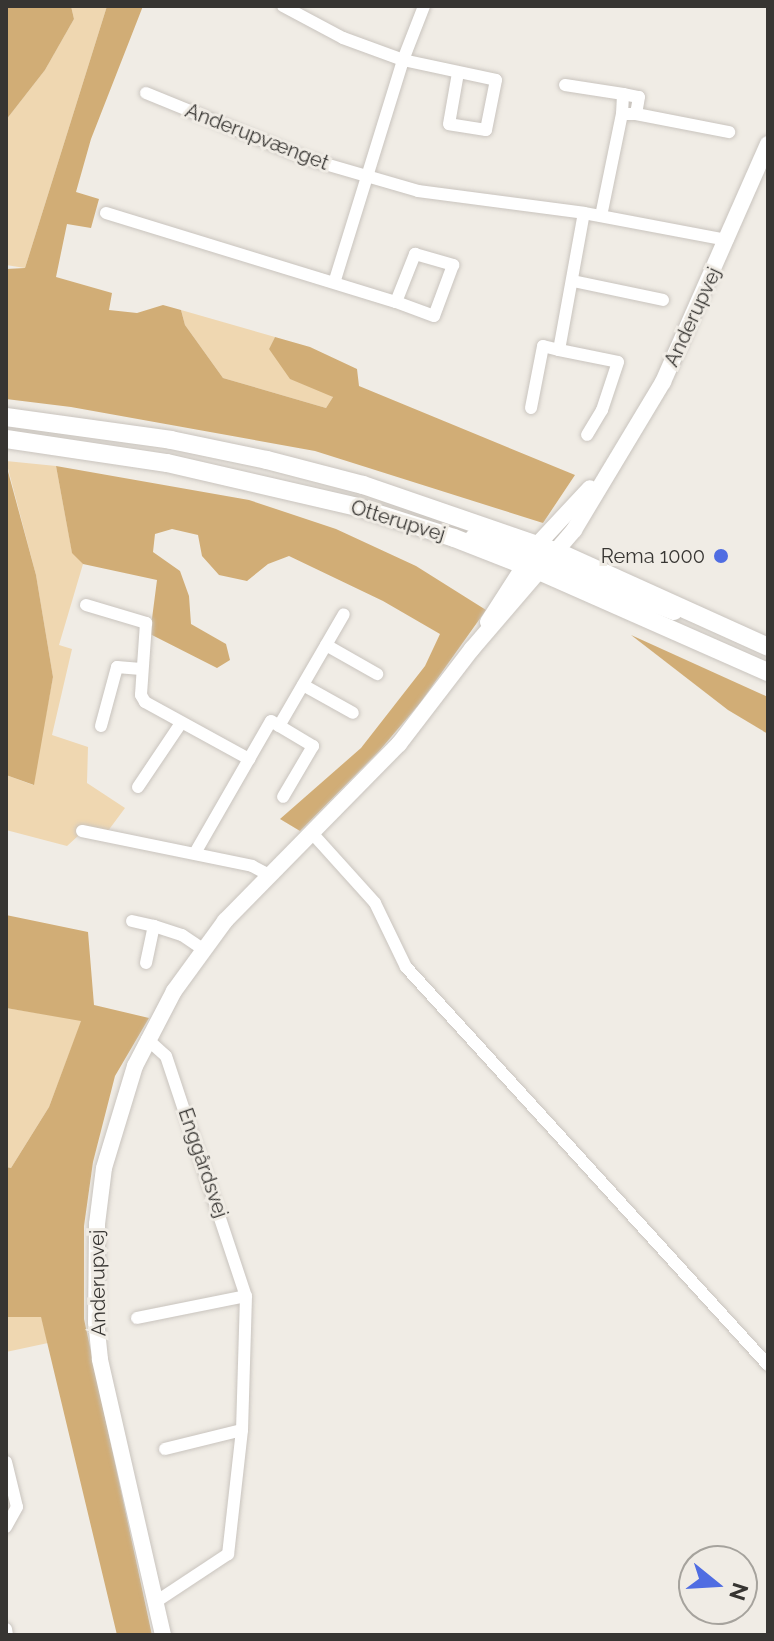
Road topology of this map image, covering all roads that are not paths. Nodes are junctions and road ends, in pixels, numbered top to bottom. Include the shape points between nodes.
1 (283, 6) edge
2 (424, 6) edge
3 (403, 60) junction
4 (458, 73) junction
5 (565, 85) dead end
6 (146, 93) dead end
7 (623, 94) junction
8 (622, 114) junction
9 (636, 114) junction
10 (729, 132) dead end
11 (768, 144) edge
12 (370, 177) junction
13 (106, 213) dead end
14 (584, 213) junction
15 (601, 216) junction
16 (727, 240) junction
17 (335, 280) junction
18 (573, 281) junction
19 (663, 300) dead end
20 (396, 302) junction
21 (559, 350) junction
22 (531, 408) dead end
23 (6, 417) edge
24 (587, 435) dead end
25 (6, 439) edge
26 (540, 559) junction
27 (86, 605) dead end
28 (344, 614) dead end
29 (326, 645) junction
30 (768, 647) edge
31 (141, 669) junction
32 (768, 672) edge
33 (377, 674) dead end
34 (303, 685) junction
35 (353, 713) dead end
36 (181, 723) junction
37 (101, 726) dead end
38 (279, 726) junction
39 (249, 759) junction
40 (138, 787) dead end
41 (283, 797) dead end
42 (82, 831) dead end
43 (312, 833) junction
44 (195, 853) junction
45 (269, 875) junction
46 (132, 921) dead end
47 (154, 926) junction
48 (203, 949) junction
49 (146, 963) dead end
50 (147, 1039) junction
51 (246, 1296) junction
52 (137, 1318) dead end
53 (768, 1365) edge
54 (242, 1430) junction
55 (165, 1449) dead end
56 (6, 1462) edge
57 (6, 1527) edge
58 (157, 1601) junction
59 (163, 1635) edge

1 - 3 street via 343,38
2 - 3 street
3 - 4 street
3 - 12 street
4 - 4 street via 496,80 486,130 449,124
5 - 7 street
6 - 12 street, Anderupvænget via 308,159
7 - 8 street
7 - 9 street via 639,97
8 - 9 street
8 - 15 street
9 - 10 street
11 - 16 street, Anderupvej
12 - 14 street, Anderupvænget via 466,199
12 - 17 street
13 - 17 street
14 - 15 street, Anderupvænget
14 - 18 street
15 - 16 street, Anderupvænget
16 - 26 street, Anderupvej via 663,382 602,482 590,487
17 - 20 street
18 - 19 street
18 - 21 street
20 - 20 street via 434,316 453,265 415,254
21 - 22 street via 543,346
21 - 24 street via 618,362 602,410
23 - 26 main road, Otterupvej via 171,440 267,460 391,494
25 - 26 main road, Otterupvej via 261,483
26 - 30 main road, Otterupvej
26 - 32 main road, Otterupvej
26 - 43 street, Anderupvej via 399,744
27 - 31 street via 146,623
28 - 29 street
29 - 33 street
29 - 34 street
31 - 36 street via 145,702
31 - 37 street via 117,667
34 - 35 street
34 - 38 street
36 - 39 street
36 - 40 street
38 - 39 street via 271,721
38 - 41 street via 313,746
39 - 44 street
42 - 44 street
43 - 45 street, Anderupvej
43 - 53 street via 375,903 406,967
44 - 45 street
45 - 48 street, Anderupvej
46 - 47 street
47 - 48 street
47 - 49 street
48 - 50 street, Anderupvej
50 - 51 street, Enggårdsvej via 166,1056
50 - 58 street, Anderupvej via 119,1109 104,1168 94,1277 100,1359
51 - 52 street
51 - 54 street, Enggårdsvej
54 - 55 street
54 - 58 street, Enggårdsvej via 228,1554
56 - 57 street via 17,1507
58 - 59 street, Anderupvej

